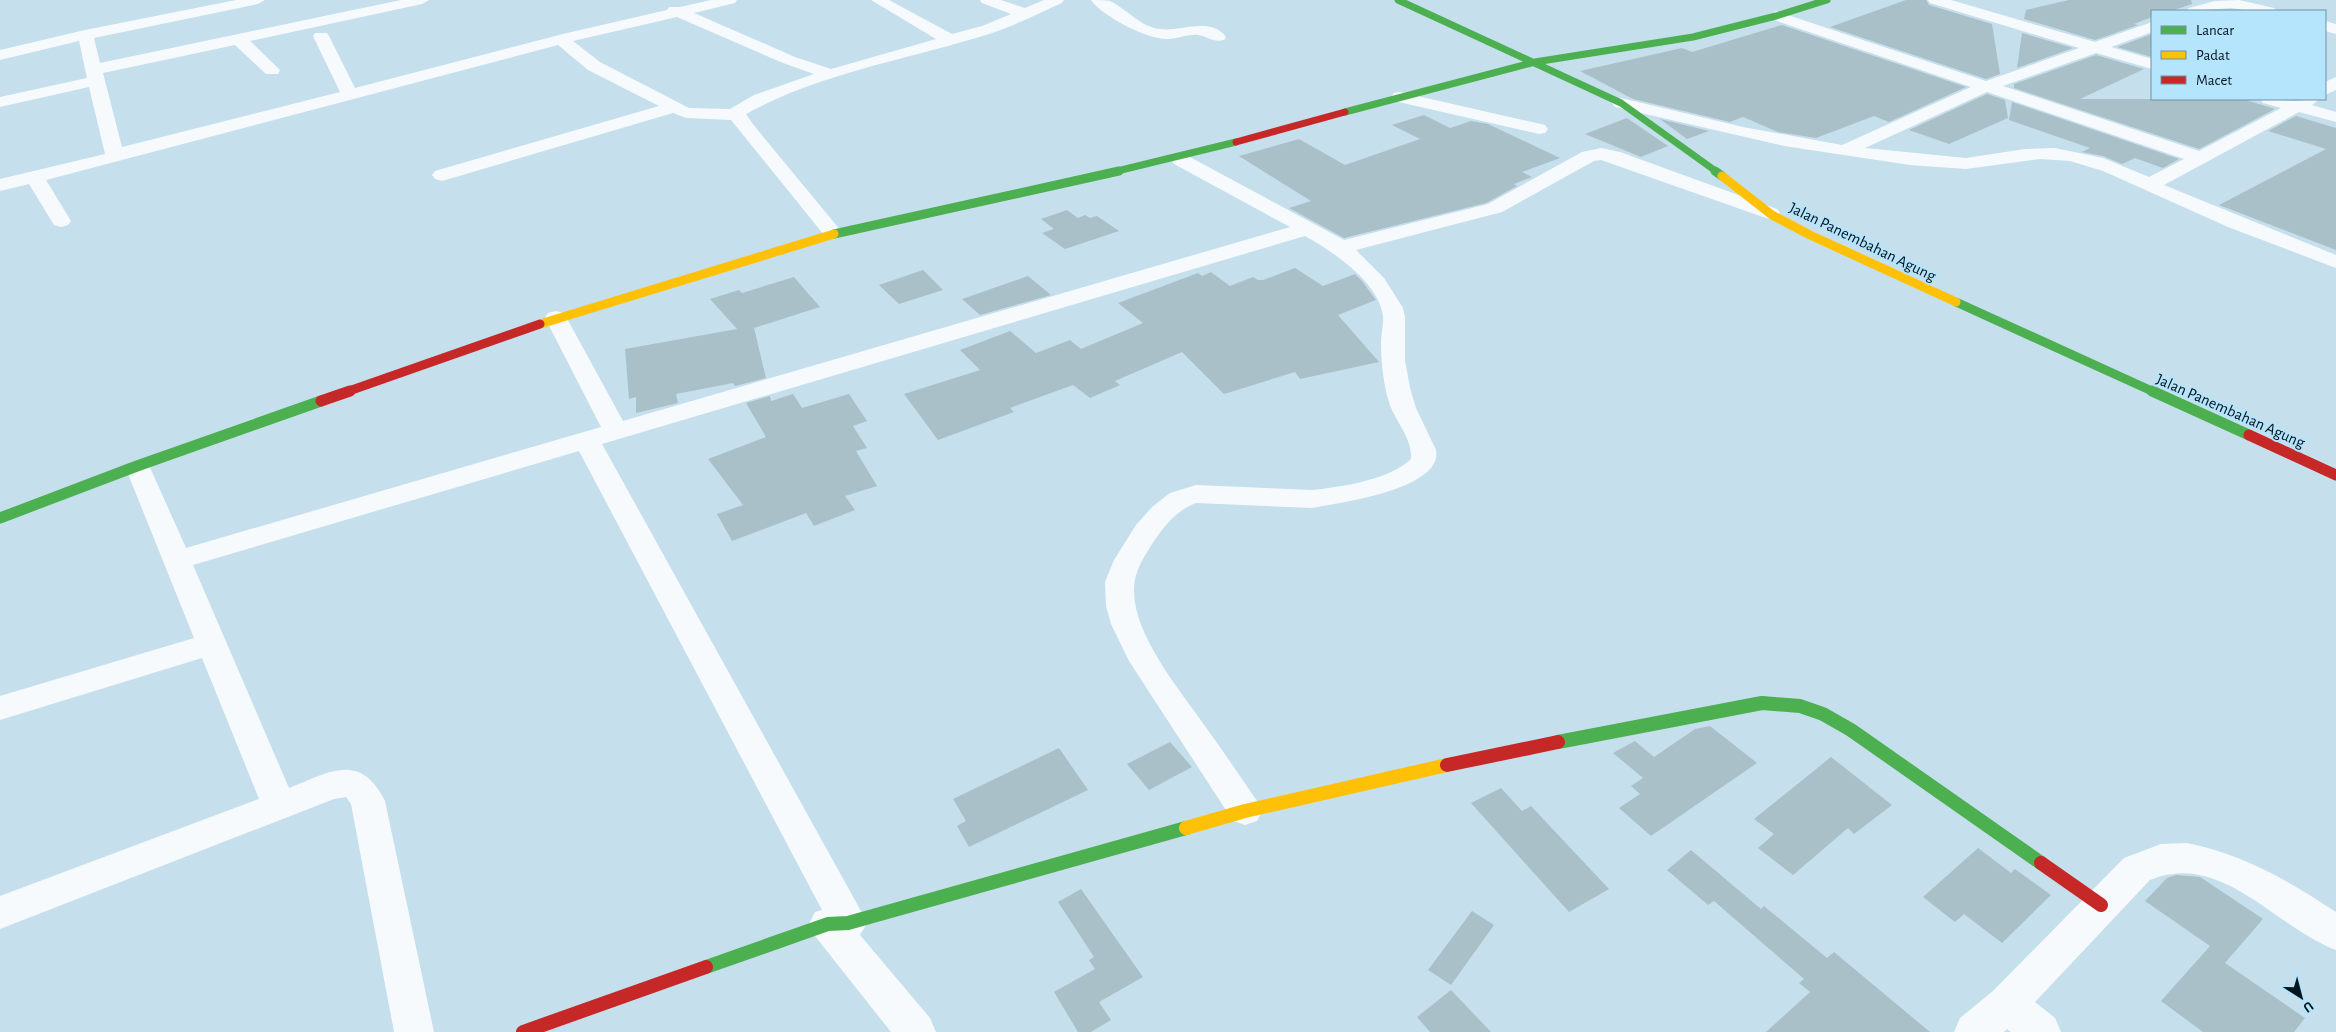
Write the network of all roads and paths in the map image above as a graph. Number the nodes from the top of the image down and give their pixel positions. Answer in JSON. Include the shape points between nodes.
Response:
{"nodes":[{"id":1,"x":258,"y":0,"type":"edge"},
{"id":2,"x":422,"y":0,"type":"edge"},
{"id":3,"x":656,"y":0,"type":"edge"},
{"id":4,"x":730,"y":0,"type":"edge"},
{"id":5,"x":878,"y":0,"type":"edge"},
{"id":6,"x":986,"y":0,"type":"edge"},
{"id":7,"x":1057,"y":0,"type":"edge"},
{"id":8,"x":1098,"y":0,"type":"edge"},
{"id":9,"x":1398,"y":0,"type":"edge"},
{"id":10,"x":1827,"y":0,"type":"edge"},
{"id":11,"x":1935,"y":0,"type":"edge"},
{"id":12,"x":2197,"y":10,"type":"edge"},
{"id":13,"x":2264,"y":10,"type":"edge"},
{"id":14,"x":680,"y":12,"type":"junction"},
{"id":15,"x":1024,"y":12,"type":"junction"},
{"id":16,"x":1776,"y":16,"type":"junction"},
{"id":17,"x":2151,"y":27,"type":"edge"},
{"id":18,"x":84,"y":34,"type":"junction"},
{"id":19,"x":321,"y":36,"type":"dead end"},
{"id":20,"x":1218,"y":37,"type":"dead end"},
{"id":21,"x":237,"y":38,"type":"junction"},
{"id":22,"x":562,"y":40,"type":"junction"},
{"id":23,"x":950,"y":40,"type":"junction"},
{"id":24,"x":2098,"y":47,"type":"junction"},
{"id":25,"x":0,"y":55,"type":"edge"},
{"id":26,"x":1539,"y":64,"type":"junction"},
{"id":27,"x":2151,"y":64,"type":"edge"},
{"id":28,"x":272,"y":70,"type":"dead end"},
{"id":29,"x":830,"y":74,"type":"junction"},
{"id":30,"x":94,"y":75,"type":"junction"},
{"id":31,"x":1987,"y":86,"type":"junction"},
{"id":32,"x":350,"y":96,"type":"junction"},
{"id":33,"x":1400,"y":97,"type":"junction"},
{"id":34,"x":2278,"y":100,"type":"edge"},
{"id":35,"x":0,"y":102,"type":"edge"},
{"id":36,"x":1621,"y":103,"type":"junction"},
{"id":37,"x":2304,"y":103,"type":"edge"},
{"id":38,"x":676,"y":107,"type":"junction"},
{"id":39,"x":737,"y":115,"type":"junction"},
{"id":40,"x":2336,"y":117,"type":"edge"},
{"id":41,"x":1539,"y":129,"type":"dead end"},
{"id":42,"x":1844,"y":150,"type":"junction"},
{"id":43,"x":115,"y":157,"type":"junction"},
{"id":44,"x":2200,"y":158,"type":"junction"},
{"id":45,"x":1180,"y":159,"type":"junction"},
{"id":46,"x":442,"y":175,"type":"dead end"},
{"id":47,"x":34,"y":176,"type":"junction"},
{"id":48,"x":0,"y":185,"type":"edge"},
{"id":49,"x":2149,"y":185,"type":"junction"},
{"id":50,"x":1770,"y":213,"type":"junction"},
{"id":51,"x":61,"y":221,"type":"dead end"},
{"id":52,"x":829,"y":229,"type":"junction"},
{"id":53,"x":1306,"y":229,"type":"junction"},
{"id":54,"x":1341,"y":247,"type":"junction"},
{"id":55,"x":2336,"y":262,"type":"edge"},
{"id":56,"x":556,"y":318,"type":"junction"},
{"id":57,"x":601,"y":437,"type":"junction"},
{"id":58,"x":139,"y":471,"type":"junction"},
{"id":59,"x":2336,"y":475,"type":"edge"},
{"id":60,"x":0,"y":518,"type":"edge"},
{"id":61,"x":177,"y":560,"type":"junction"},
{"id":62,"x":212,"y":644,"type":"junction"},
{"id":63,"x":0,"y":708,"type":"edge"},
{"id":64,"x":279,"y":806,"type":"junction"},
{"id":65,"x":1245,"y":811,"type":"junction"},
{"id":66,"x":2101,"y":905,"type":"junction"},
{"id":67,"x":0,"y":913,"type":"edge"},
{"id":68,"x":838,"y":923,"type":"junction"},
{"id":69,"x":2336,"y":933,"type":"edge"},
{"id":70,"x":2007,"y":1004,"type":"junction"},
{"id":71,"x":414,"y":1032,"type":"edge"},
{"id":72,"x":523,"y":1032,"type":"edge"},
{"id":73,"x":916,"y":1032,"type":"edge"},
{"id":74,"x":1974,"y":1032,"type":"edge"},
{"id":75,"x":2041,"y":1032,"type":"edge"}],
"edges":[{"from":1,"to":18,"type":"street"},
{"from":2,"to":21,"type":"street"},
{"from":3,"to":14,"type":"street"},
{"from":4,"to":14,"type":"street"},
{"from":5,"to":23,"type":"street"},
{"from":6,"to":15,"type":"street"},
{"from":7,"to":15,"type":"street"},
{"from":8,"to":20,"type":"street","via":[[1154,33],[1165,35],[1198,29]]},
{"from":9,"to":26,"type":"street","name":"Jalan Panembahan Agung"},
{"from":10,"to":16,"type":"street"},
{"from":11,"to":24,"type":"street"},
{"from":12,"to":13,"type":"street","via":[[2225,2]]},
{"from":14,"to":22,"type":"street"},
{"from":14,"to":29,"type":"street","via":[[789,60]]},
{"from":15,"to":23,"type":"street","via":[[1001,24]]},
{"from":16,"to":26,"type":"street","via":[[1687,38]]},
{"from":16,"to":31,"type":"street"},
{"from":17,"to":24,"type":"street"},
{"from":18,"to":25,"type":"street"},
{"from":18,"to":30,"type":"street"},
{"from":19,"to":32,"type":"street"},
{"from":21,"to":28,"type":"street"},
{"from":21,"to":30,"type":"street"},
{"from":22,"to":32,"type":"street"},
{"from":22,"to":38,"type":"street","via":[[594,66]]},
{"from":23,"to":29,"type":"street"},
{"from":24,"to":27,"type":"street"},
{"from":24,"to":31,"type":"street"},
{"from":26,"to":33,"type":"street"},
{"from":26,"to":36,"type":"street","name":"Jalan Panembahan Agung"},
{"from":29,"to":39,"type":"street","via":[[760,99],[741,108]]},
{"from":30,"to":35,"type":"street"},
{"from":30,"to":43,"type":"street"},
{"from":31,"to":42,"type":"street"},
{"from":31,"to":44,"type":"street"},
{"from":32,"to":43,"type":"street"},
{"from":33,"to":41,"type":"street"},
{"from":33,"to":45,"type":"street"},
{"from":34,"to":37,"type":"street"},
{"from":36,"to":42,"type":"street","via":[[1687,120]]},
{"from":36,"to":50,"type":"street","name":"Jalan Panembahan Agung"},
{"from":37,"to":40,"type":"street"},
{"from":37,"to":44,"type":"street"},
{"from":38,"to":39,"type":"street","via":[[690,114]]},
{"from":38,"to":46,"type":"street"},
{"from":39,"to":52,"type":"street"},
{"from":42,"to":49,"type":"street","via":[[1953,163],[2058,153],[2082,158]]},
{"from":43,"to":47,"type":"street"},
{"from":44,"to":49,"type":"street"},
{"from":45,"to":52,"type":"street"},
{"from":45,"to":53,"type":"street"},
{"from":47,"to":48,"type":"street"},
{"from":47,"to":51,"type":"street"},
{"from":49,"to":55,"type":"street","via":[[2245,228]]},
{"from":50,"to":54,"type":"street","via":[[1613,156],[1596,154],[1495,208]]},
{"from":50,"to":59,"type":"street","name":"Jalan Panembahan Agung","via":[[1844,252]]},
{"from":52,"to":56,"type":"street"},
{"from":53,"to":54,"type":"street"},
{"from":53,"to":57,"type":"street"},
{"from":54,"to":65,"type":"street","via":[[1380,288],[1392,307],[1395,315],[1392,346],[1395,381],[1404,413],[1423,449],[1425,457],[1422,462],[1377,486],[1331,497],[1203,494],[1184,497],[1160,513],[1121,575],[1122,607],[1134,638],[1155,676]]},
{"from":56,"to":57,"type":"street"},
{"from":56,"to":58,"type":"street"},
{"from":57,"to":61,"type":"street"},
{"from":57,"to":68,"type":"street"},
{"from":58,"to":60,"type":"street"},
{"from":58,"to":61,"type":"street"},
{"from":61,"to":62,"type":"street"},
{"from":62,"to":63,"type":"street"},
{"from":62,"to":64,"type":"street"},
{"from":64,"to":67,"type":"street"},
{"from":64,"to":71,"type":"street","via":[[344,783],[358,787],[368,801]]},
{"from":65,"to":66,"type":"street","via":[[1476,758],[1744,705],[1777,701],[1797,703],[1851,730]]},
{"from":65,"to":68,"type":"street"},
{"from":66,"to":69,"type":"street","via":[[2146,864],[2166,857],[2187,858],[2234,871]]},
{"from":66,"to":70,"type":"street"},
{"from":68,"to":72,"type":"street"},
{"from":68,"to":73,"type":"street"},
{"from":70,"to":74,"type":"street"},
{"from":70,"to":75,"type":"street"}]}
